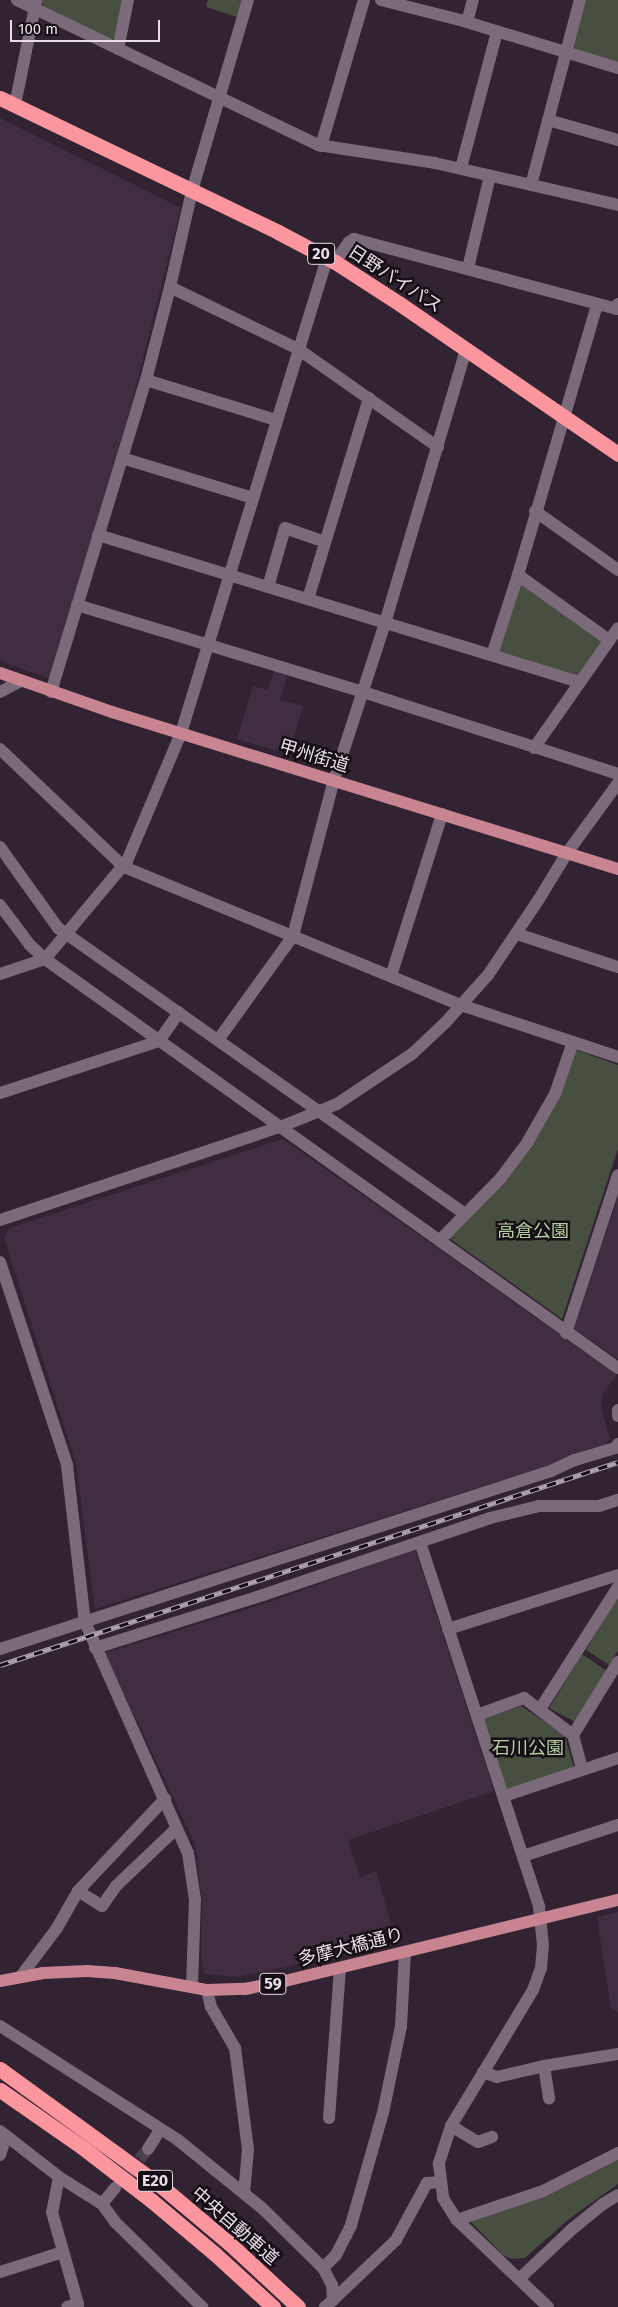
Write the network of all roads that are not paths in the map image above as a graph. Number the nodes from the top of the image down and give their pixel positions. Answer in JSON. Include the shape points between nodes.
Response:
{"nodes":[{"id":1,"x":17,"y":0,"type":"edge"},
{"id":2,"x":128,"y":0,"type":"edge"},
{"id":3,"x":248,"y":0,"type":"edge"},
{"id":4,"x":364,"y":0,"type":"edge"},
{"id":5,"x":381,"y":0,"type":"edge"},
{"id":6,"x":473,"y":0,"type":"edge"},
{"id":7,"x":580,"y":0,"type":"edge"},
{"id":8,"x":35,"y":4,"type":"edge"},
{"id":9,"x":467,"y":22,"type":"junction"},
{"id":10,"x":497,"y":32,"type":"junction"},
{"id":11,"x":118,"y":49,"type":"junction"},
{"id":12,"x":566,"y":53,"type":"junction"},
{"id":13,"x":618,"y":68,"type":"edge"},
{"id":14,"x":0,"y":98,"type":"edge"},
{"id":15,"x":220,"y":99,"type":"junction"},
{"id":16,"x":15,"y":105,"type":"junction"},
{"id":17,"x":548,"y":120,"type":"junction"},
{"id":18,"x":618,"y":140,"type":"edge"},
{"id":19,"x":321,"y":146,"type":"junction"},
{"id":20,"x":461,"y":168,"type":"junction"},
{"id":21,"x":490,"y":176,"type":"junction"},
{"id":22,"x":531,"y":185,"type":"junction"},
{"id":23,"x":192,"y":191,"type":"junction"},
{"id":24,"x":618,"y":205,"type":"edge"},
{"id":25,"x":331,"y":260,"type":"junction"},
{"id":26,"x":468,"y":268,"type":"junction"},
{"id":27,"x":170,"y":287,"type":"junction"},
{"id":28,"x":597,"y":304,"type":"junction"},
{"id":29,"x":618,"y":304,"type":"edge"},
{"id":30,"x":298,"y":349,"type":"junction"},
{"id":31,"x":466,"y":349,"type":"junction"},
{"id":32,"x":146,"y":380,"type":"junction"},
{"id":33,"x":368,"y":398,"type":"junction"},
{"id":34,"x":564,"y":416,"type":"junction"},
{"id":35,"x":276,"y":420,"type":"junction"},
{"id":36,"x":438,"y":447,"type":"junction"},
{"id":37,"x":618,"y":454,"type":"edge"},
{"id":38,"x":122,"y":458,"type":"junction"},
{"id":39,"x":253,"y":498,"type":"junction"},
{"id":40,"x":535,"y":512,"type":"junction"},
{"id":41,"x":98,"y":535,"type":"junction"},
{"id":42,"x":325,"y":542,"type":"junction"},
{"id":43,"x":618,"y":570,"type":"edge"},
{"id":44,"x":518,"y":575,"type":"junction"},
{"id":45,"x":229,"y":576,"type":"junction"},
{"id":46,"x":268,"y":587,"type":"junction"},
{"id":47,"x":308,"y":599,"type":"junction"},
{"id":48,"x":77,"y":605,"type":"junction"},
{"id":49,"x":385,"y":623,"type":"junction"},
{"id":50,"x":618,"y":628,"type":"edge"},
{"id":51,"x":609,"y":640,"type":"junction"},
{"id":52,"x":209,"y":645,"type":"junction"},
{"id":53,"x":492,"y":655,"type":"junction"},
{"id":54,"x":0,"y":673,"type":"edge"},
{"id":55,"x":21,"y":681,"type":"junction"},
{"id":56,"x":579,"y":682,"type":"junction"},
{"id":57,"x":0,"y":692,"type":"edge"},
{"id":58,"x":51,"y":692,"type":"junction"},
{"id":59,"x":363,"y":692,"type":"junction"},
{"id":60,"x":181,"y":733,"type":"junction"},
{"id":61,"x":534,"y":748,"type":"junction"},
{"id":62,"x":0,"y":749,"type":"edge"},
{"id":63,"x":618,"y":774,"type":"edge"},
{"id":64,"x":334,"y":780,"type":"junction"},
{"id":65,"x":618,"y":783,"type":"edge"},
{"id":66,"x":442,"y":814,"type":"junction"},
{"id":67,"x":0,"y":847,"type":"edge"},
{"id":68,"x":567,"y":852,"type":"junction"},
{"id":69,"x":124,"y":867,"type":"junction"},
{"id":70,"x":618,"y":869,"type":"edge"},
{"id":71,"x":0,"y":905,"type":"edge"},
{"id":72,"x":67,"y":933,"type":"junction"},
{"id":73,"x":517,"y":934,"type":"junction"},
{"id":74,"x":293,"y":936,"type":"junction"},
{"id":75,"x":45,"y":959,"type":"junction"},
{"id":76,"x":618,"y":967,"type":"edge"},
{"id":77,"x":0,"y":974,"type":"edge"},
{"id":78,"x":391,"y":976,"type":"junction"},
{"id":79,"x":461,"y":1005,"type":"junction"},
{"id":80,"x":179,"y":1012,"type":"junction"},
{"id":81,"x":218,"y":1040,"type":"junction"},
{"id":82,"x":159,"y":1041,"type":"junction"},
{"id":83,"x":573,"y":1042,"type":"junction"},
{"id":84,"x":618,"y":1057,"type":"edge"},
{"id":85,"x":0,"y":1093,"type":"edge"},
{"id":86,"x":320,"y":1110,"type":"junction"},
{"id":87,"x":280,"y":1127,"type":"junction"},
{"id":88,"x":618,"y":1175,"type":"edge"},
{"id":89,"x":465,"y":1214,"type":"junction"},
{"id":90,"x":0,"y":1220,"type":"edge"},
{"id":91,"x":440,"y":1240,"type":"junction"},
{"id":92,"x":0,"y":1262,"type":"edge"},
{"id":93,"x":566,"y":1333,"type":"junction"},
{"id":94,"x":618,"y":1368,"type":"edge"},
{"id":95,"x":618,"y":1410,"type":"edge"},
{"id":96,"x":618,"y":1416,"type":"edge"},
{"id":97,"x":618,"y":1444,"type":"edge"},
{"id":98,"x":618,"y":1500,"type":"edge"},
{"id":99,"x":420,"y":1542,"type":"junction"},
{"id":100,"x":618,"y":1575,"type":"edge"},
{"id":101,"x":618,"y":1588,"type":"edge"},
{"id":102,"x":86,"y":1622,"type":"junction"},
{"id":103,"x":448,"y":1629,"type":"junction"},
{"id":104,"x":95,"y":1648,"type":"junction"},
{"id":105,"x":0,"y":1649,"type":"edge"},
{"id":106,"x":618,"y":1662,"type":"edge"},
{"id":107,"x":540,"y":1709,"type":"junction"},
{"id":108,"x":477,"y":1715,"type":"junction"},
{"id":109,"x":573,"y":1735,"type":"junction"},
{"id":110,"x":618,"y":1758,"type":"edge"},
{"id":111,"x":582,"y":1769,"type":"junction"},
{"id":112,"x":504,"y":1796,"type":"junction"},
{"id":113,"x":165,"y":1800,"type":"junction"},
{"id":114,"x":618,"y":1825,"type":"edge"},
{"id":115,"x":177,"y":1828,"type":"junction"},
{"id":116,"x":523,"y":1856,"type":"junction"},
{"id":117,"x":78,"y":1890,"type":"junction"},
{"id":118,"x":618,"y":1900,"type":"edge"},
{"id":119,"x":542,"y":1919,"type":"junction"},
{"id":120,"x":405,"y":1952,"type":"junction"},
{"id":121,"x":340,"y":1968,"type":"junction"},
{"id":122,"x":20,"y":1976,"type":"junction"},
{"id":123,"x":0,"y":1981,"type":"edge"},
{"id":124,"x":192,"y":1987,"type":"junction"},
{"id":125,"x":207,"y":1990,"type":"junction"},
{"id":126,"x":0,"y":2026,"type":"edge"},
{"id":127,"x":618,"y":2054,"type":"edge"},
{"id":128,"x":544,"y":2066,"type":"junction"},
{"id":129,"x":0,"y":2069,"type":"edge"},
{"id":130,"x":483,"y":2072,"type":"junction"},
{"id":131,"x":0,"y":2090,"type":"edge"},
{"id":132,"x":549,"y":2099,"type":"dead end"},
{"id":133,"x":329,"y":2118,"type":"dead end"},
{"id":134,"x":450,"y":2126,"type":"junction"},
{"id":135,"x":160,"y":2130,"type":"junction"},
{"id":136,"x":3,"y":2133,"type":"edge"},
{"id":137,"x":492,"y":2137,"type":"dead end"},
{"id":138,"x":148,"y":2149,"type":"tunnel mouth"},
{"id":139,"x":618,"y":2153,"type":"edge"},
{"id":140,"x":0,"y":2155,"type":"edge"},
{"id":141,"x":59,"y":2177,"type":"junction"},
{"id":142,"x":441,"y":2182,"type":"junction"},
{"id":143,"x":115,"y":2188,"type":"dead end"},
{"id":144,"x":244,"y":2193,"type":"junction"},
{"id":145,"x":618,"y":2195,"type":"edge"},
{"id":146,"x":102,"y":2204,"type":"junction"},
{"id":147,"x":457,"y":2220,"type":"junction"},
{"id":148,"x":63,"y":2252,"type":"junction"},
{"id":149,"x":323,"y":2268,"type":"junction"},
{"id":150,"x":0,"y":2272,"type":"edge"},
{"id":151,"x":519,"y":2279,"type":"junction"},
{"id":152,"x":329,"y":2304,"type":"edge"},
{"id":153,"x":67,"y":2307,"type":"edge"},
{"id":154,"x":202,"y":2307,"type":"edge"},
{"id":155,"x":273,"y":2307,"type":"edge"},
{"id":156,"x":298,"y":2307,"type":"edge"},
{"id":157,"x":548,"y":2307,"type":"edge"}],
"edges":[{"from":1,"to":8,"type":"street"},
{"from":2,"to":11,"type":"street"},
{"from":3,"to":15,"type":"street"},
{"from":4,"to":19,"type":"street"},
{"from":5,"to":9,"type":"street"},
{"from":6,"to":9,"type":"street"},
{"from":7,"to":12,"type":"street"},
{"from":8,"to":11,"type":"street"},
{"from":8,"to":16,"type":"street"},
{"from":9,"to":10,"type":"street"},
{"from":10,"to":12,"type":"street"},
{"from":10,"to":20,"type":"street"},
{"from":11,"to":15,"type":"street"},
{"from":12,"to":13,"type":"street"},
{"from":12,"to":17,"type":"street"},
{"from":14,"to":16,"type":"highway","name":"日野バイパス","number":"20"},
{"from":15,"to":19,"type":"street"},
{"from":15,"to":23,"type":"street"},
{"from":16,"to":23,"type":"highway","name":"日野バイパス","number":"20"},
{"from":17,"to":18,"type":"street"},
{"from":17,"to":22,"type":"street"},
{"from":19,"to":20,"type":"street"},
{"from":20,"to":21,"type":"street"},
{"from":21,"to":22,"type":"street"},
{"from":21,"to":26,"type":"street"},
{"from":22,"to":24,"type":"street"},
{"from":23,"to":25,"type":"highway","name":"日野バイパス","number":"20"},
{"from":23,"to":27,"type":"street"},
{"from":25,"to":26,"type":"street","via":[[354,239]]},
{"from":25,"to":30,"type":"street"},
{"from":25,"to":31,"type":"highway","name":"日野バイパス","number":"20"},
{"from":26,"to":28,"type":"street"},
{"from":27,"to":30,"type":"street"},
{"from":27,"to":32,"type":"street"},
{"from":28,"to":29,"type":"street","via":[[617,309]]},
{"from":28,"to":34,"type":"street"},
{"from":30,"to":33,"type":"street"},
{"from":30,"to":35,"type":"street"},
{"from":31,"to":34,"type":"highway","name":"日野バイパス","number":"20"},
{"from":31,"to":36,"type":"street"},
{"from":32,"to":35,"type":"street"},
{"from":32,"to":38,"type":"street"},
{"from":33,"to":36,"type":"street"},
{"from":33,"to":42,"type":"street"},
{"from":34,"to":37,"type":"highway","name":"日野バイパス","number":"20"},
{"from":34,"to":40,"type":"street"},
{"from":35,"to":39,"type":"street"},
{"from":36,"to":49,"type":"street"},
{"from":38,"to":39,"type":"street"},
{"from":38,"to":41,"type":"street"},
{"from":39,"to":45,"type":"street"},
{"from":40,"to":43,"type":"street"},
{"from":40,"to":44,"type":"street"},
{"from":41,"to":45,"type":"street"},
{"from":41,"to":48,"type":"street"},
{"from":42,"to":46,"type":"street","via":[[286,528]]},
{"from":42,"to":47,"type":"street"},
{"from":44,"to":51,"type":"street"},
{"from":44,"to":53,"type":"street"},
{"from":45,"to":46,"type":"street"},
{"from":45,"to":52,"type":"street"},
{"from":46,"to":47,"type":"street"},
{"from":47,"to":49,"type":"street"},
{"from":48,"to":52,"type":"street"},
{"from":48,"to":58,"type":"street"},
{"from":49,"to":53,"type":"street"},
{"from":49,"to":59,"type":"street"},
{"from":50,"to":51,"type":"street"},
{"from":51,"to":56,"type":"street"},
{"from":52,"to":59,"type":"street"},
{"from":52,"to":60,"type":"street"},
{"from":53,"to":56,"type":"street"},
{"from":54,"to":55,"type":"main road","name":"甲州街道"},
{"from":55,"to":57,"type":"street"},
{"from":55,"to":58,"type":"main road","name":"甲州街道"},
{"from":56,"to":61,"type":"street"},
{"from":58,"to":60,"type":"main road","name":"甲州街道"},
{"from":59,"to":61,"type":"street"},
{"from":59,"to":64,"type":"street"},
{"from":60,"to":64,"type":"main road","name":"甲州街道"},
{"from":60,"to":69,"type":"street"},
{"from":61,"to":63,"type":"street"},
{"from":62,"to":69,"type":"street"},
{"from":64,"to":66,"type":"main road","name":"甲州街道"},
{"from":64,"to":74,"type":"street"},
{"from":65,"to":68,"type":"street"},
{"from":66,"to":68,"type":"main road","name":"甲州街道"},
{"from":66,"to":78,"type":"street"},
{"from":67,"to":72,"type":"street","via":[[58,928]]},
{"from":68,"to":70,"type":"main road","name":"甲州街道"},
{"from":68,"to":73,"type":"street"},
{"from":69,"to":72,"type":"street"},
{"from":69,"to":74,"type":"street"},
{"from":71,"to":75,"type":"street","via":[[30,945]]},
{"from":72,"to":75,"type":"street"},
{"from":72,"to":80,"type":"street"},
{"from":73,"to":76,"type":"street"},
{"from":73,"to":79,"type":"street","via":[[488,975]]},
{"from":74,"to":78,"type":"street"},
{"from":74,"to":81,"type":"street"},
{"from":75,"to":77,"type":"street"},
{"from":75,"to":82,"type":"street"},
{"from":78,"to":79,"type":"street"},
{"from":79,"to":83,"type":"street"},
{"from":79,"to":86,"type":"street","via":[[412,1054],[337,1104]]},
{"from":80,"to":81,"type":"street"},
{"from":80,"to":82,"type":"street"},
{"from":81,"to":86,"type":"street"},
{"from":82,"to":85,"type":"street"},
{"from":82,"to":87,"type":"street"},
{"from":83,"to":84,"type":"street"},
{"from":83,"to":89,"type":"street","via":[[555,1094],[528,1143],[500,1179]]},
{"from":86,"to":87,"type":"street"},
{"from":86,"to":89,"type":"street"},
{"from":87,"to":90,"type":"street"},
{"from":87,"to":91,"type":"street"},
{"from":88,"to":93,"type":"street"},
{"from":89,"to":91,"type":"street"},
{"from":91,"to":93,"type":"street"},
{"from":92,"to":102,"type":"street","via":[[67,1465]]},
{"from":93,"to":94,"type":"street"},
{"from":95,"to":96,"type":"street"},
{"from":97,"to":102,"type":"street","via":[[615,1448],[551,1471]]},
{"from":98,"to":99,"type":"street","via":[[599,1506],[539,1506],[490,1518]]},
{"from":99,"to":103,"type":"street"},
{"from":99,"to":104,"type":"street"},
{"from":100,"to":103,"type":"street"},
{"from":101,"to":107,"type":"street"},
{"from":102,"to":104,"type":"street"},
{"from":102,"to":105,"type":"street"},
{"from":103,"to":108,"type":"street"},
{"from":104,"to":113,"type":"street"},
{"from":106,"to":109,"type":"street"},
{"from":107,"to":108,"type":"street","via":[[524,1698]]},
{"from":107,"to":109,"type":"street"},
{"from":108,"to":112,"type":"street"},
{"from":109,"to":111,"type":"street"},
{"from":110,"to":111,"type":"street"},
{"from":111,"to":112,"type":"street"},
{"from":112,"to":116,"type":"street"},
{"from":113,"to":115,"type":"street"},
{"from":113,"to":117,"type":"street"},
{"from":114,"to":116,"type":"street"},
{"from":115,"to":117,"type":"street","via":[[116,1886],[102,1906]]},
{"from":115,"to":124,"type":"street","via":[[188,1854],[195,1900]]},
{"from":116,"to":119,"type":"street"},
{"from":117,"to":122,"type":"street","via":[[57,1928]]},
{"from":118,"to":119,"type":"main road","name":"多摩大橋通り","number":"59"},
{"from":119,"to":120,"type":"main road","name":"多摩大橋通り","number":"59"},
{"from":119,"to":130,"type":"street","via":[[544,1945],[541,1968],[533,1990]]},
{"from":120,"to":121,"type":"main road","name":"多摩大橋通り","number":"59"},
{"from":120,"to":149,"type":"street","via":[[402,2026],[383,2113],[351,2225],[336,2255]]},
{"from":121,"to":125,"type":"main road","name":"多摩大橋通り","number":"59","via":[[266,1986]]},
{"from":121,"to":133,"type":"street"},
{"from":122,"to":123,"type":"main road","name":"多摩大橋通り","number":"59"},
{"from":122,"to":124,"type":"main road","name":"多摩大橋通り","number":"59","via":[[66,1972],[115,1973]]},
{"from":124,"to":125,"type":"main road","name":"多摩大橋通り","number":"59"},
{"from":125,"to":144,"type":"street","via":[[211,2007],[235,2048],[248,2150]]},
{"from":126,"to":135,"type":"street"},
{"from":127,"to":128,"type":"street"},
{"from":128,"to":130,"type":"street","via":[[498,2077]]},
{"from":128,"to":132,"type":"street"},
{"from":129,"to":156,"type":"highway","name":"中央自動車道","number":"E20","via":[[162,2186]]},
{"from":130,"to":134,"type":"street"},
{"from":131,"to":155,"type":"highway","name":"中央自動車道","number":"E20","via":[[152,2201]]},
{"from":134,"to":137,"type":"street","via":[[478,2142]]},
{"from":134,"to":142,"type":"street","via":[[439,2164]]},
{"from":135,"to":138,"type":"street"},
{"from":135,"to":144,"type":"street","via":[[178,2140]]},
{"from":136,"to":140,"type":"street"},
{"from":136,"to":141,"type":"street"},
{"from":139,"to":147,"type":"street","via":[[543,2191]]},
{"from":141,"to":146,"type":"street"},
{"from":141,"to":148,"type":"street","via":[[52,2212]]},
{"from":142,"to":147,"type":"street","via":[[443,2198]]},
{"from":142,"to":152,"type":"street","via":[[427,2183],[396,2240]]},
{"from":143,"to":146,"type":"street"},
{"from":144,"to":149,"type":"street"},
{"from":145,"to":151,"type":"street","via":[[571,2230]]},
{"from":146,"to":154,"type":"street","via":[[115,2222]]},
{"from":147,"to":151,"type":"street"},
{"from":148,"to":150,"type":"street"},
{"from":148,"to":153,"type":"street","via":[[78,2304]]},
{"from":149,"to":152,"type":"street","via":[[332,2285]]},
{"from":151,"to":157,"type":"street"}]}
